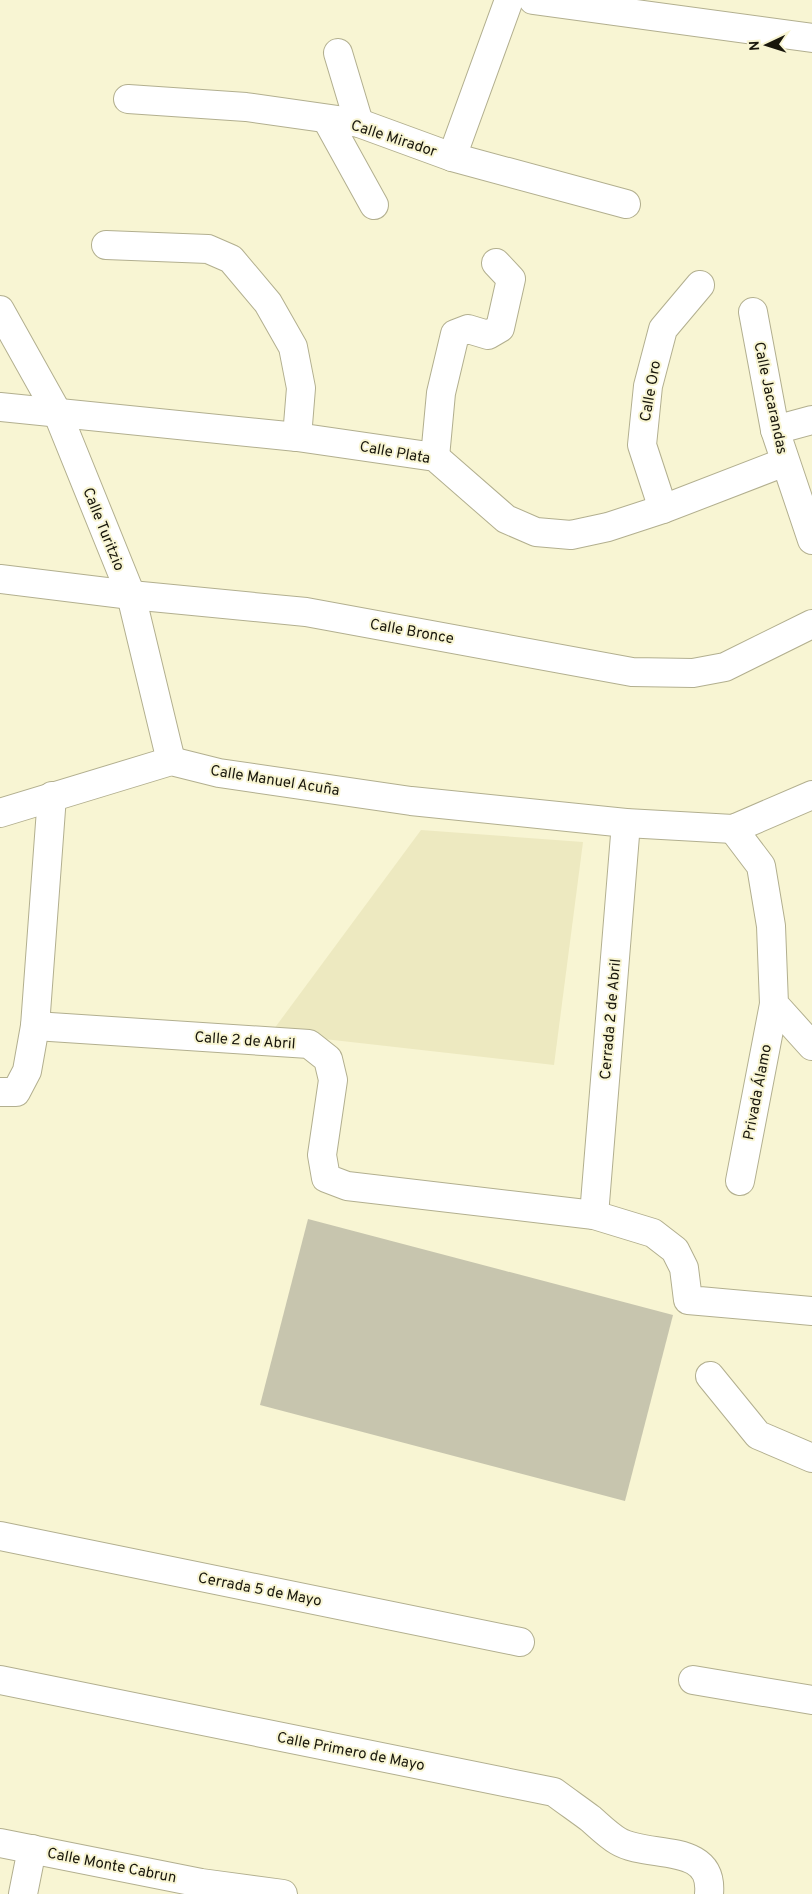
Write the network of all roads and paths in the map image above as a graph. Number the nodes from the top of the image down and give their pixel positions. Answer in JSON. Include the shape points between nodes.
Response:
{"nodes":[{"id":1,"x":509,"y":0,"type":"edge"},
{"id":2,"x":533,"y":0,"type":"edge"},
{"id":3,"x":812,"y":38,"type":"edge"},
{"id":4,"x":338,"y":53,"type":"dead end"},
{"id":5,"x":128,"y":99,"type":"dead end"},
{"id":6,"x":327,"y":120,"type":"junction"},
{"id":7,"x":359,"y":123,"type":"junction"},
{"id":8,"x":452,"y":158,"type":"junction"},
{"id":9,"x":626,"y":204,"type":"dead end"},
{"id":10,"x":374,"y":205,"type":"dead end"},
{"id":11,"x":106,"y":245,"type":"dead end"},
{"id":12,"x":496,"y":263,"type":"dead end"},
{"id":13,"x":700,"y":285,"type":"dead end"},
{"id":14,"x":0,"y":310,"type":"edge"},
{"id":15,"x":753,"y":312,"type":"dead end"},
{"id":16,"x":0,"y":407,"type":"edge"},
{"id":17,"x":57,"y":412,"type":"junction"},
{"id":18,"x":812,"y":420,"type":"edge"},
{"id":19,"x":775,"y":430,"type":"junction"},
{"id":20,"x":297,"y":437,"type":"junction"},
{"id":21,"x":435,"y":457,"type":"junction"},
{"id":22,"x":785,"y":462,"type":"junction"},
{"id":23,"x":663,"y":509,"type":"junction"},
{"id":24,"x":812,"y":540,"type":"edge"},
{"id":25,"x":0,"y":579,"type":"edge"},
{"id":26,"x":131,"y":595,"type":"junction"},
{"id":27,"x":812,"y":624,"type":"edge"},
{"id":28,"x":171,"y":761,"type":"junction"},
{"id":29,"x":812,"y":795,"type":"edge"},
{"id":30,"x":52,"y":796,"type":"junction"},
{"id":31,"x":0,"y":813,"type":"edge"},
{"id":32,"x":626,"y":822,"type":"junction"},
{"id":33,"x":732,"y":828,"type":"junction"},
{"id":34,"x":774,"y":1004,"type":"junction"},
{"id":35,"x":35,"y":1026,"type":"junction"},
{"id":36,"x":812,"y":1046,"type":"edge"},
{"id":37,"x":0,"y":1092,"type":"edge"},
{"id":38,"x":740,"y":1181,"type":"dead end"},
{"id":39,"x":594,"y":1215,"type":"junction"},
{"id":40,"x":812,"y":1311,"type":"edge"},
{"id":41,"x":710,"y":1376,"type":"dead end"},
{"id":42,"x":812,"y":1458,"type":"edge"},
{"id":43,"x":0,"y":1536,"type":"edge"},
{"id":44,"x":520,"y":1642,"type":"dead end"},
{"id":45,"x":0,"y":1680,"type":"edge"},
{"id":46,"x":693,"y":1680,"type":"dead end"},
{"id":47,"x":812,"y":1700,"type":"edge"},
{"id":48,"x":0,"y":1843,"type":"edge"},
{"id":49,"x":32,"y":1849,"type":"junction"},
{"id":50,"x":200,"y":1888,"type":"edge"},
{"id":51,"x":23,"y":1894,"type":"edge"},
{"id":52,"x":283,"y":1894,"type":"edge"},
{"id":53,"x":709,"y":1894,"type":"edge"}],
"edges":[{"from":1,"to":8,"type":"street"},
{"from":2,"to":3,"type":"street"},
{"from":4,"to":7,"type":"street"},
{"from":5,"to":6,"type":"street","name":"Calle Mirador","via":[[246,107]]},
{"from":6,"to":7,"type":"street","name":"Calle Mirador"},
{"from":6,"to":10,"type":"street"},
{"from":7,"to":8,"type":"street","name":"Calle Mirador"},
{"from":8,"to":9,"type":"street","name":"Calle Mirador"},
{"from":11,"to":20,"type":"street","via":[[208,249],[230,259],[268,303],[293,347],[301,388]]},
{"from":12,"to":21,"type":"street","via":[[511,279],[500,328],[488,335],[468,329],[455,334],[441,394]]},
{"from":13,"to":23,"type":"street","name":"Calle Oro","via":[[663,329],[648,386],[642,445]]},
{"from":14,"to":17,"type":"street","name":"Calle Turitzio"},
{"from":15,"to":19,"type":"street","name":"Calle Jacarandas"},
{"from":16,"to":17,"type":"street","name":"Calle Plata"},
{"from":17,"to":20,"type":"street","name":"Calle Plata"},
{"from":17,"to":26,"type":"street","name":"Calle Turitzio"},
{"from":18,"to":19,"type":"street"},
{"from":19,"to":22,"type":"street","name":"Calle Jacarandas"},
{"from":20,"to":21,"type":"street","name":"Calle Plata"},
{"from":21,"to":23,"type":"street","name":"Calle Plata","via":[[506,519],[536,532],[571,535]]},
{"from":22,"to":23,"type":"street","name":"Calle Plata"},
{"from":22,"to":24,"type":"street","name":"Calle Jacarandas"},
{"from":25,"to":26,"type":"street","name":"Calle Bronce"},
{"from":26,"to":27,"type":"street","name":"Calle Bronce","via":[[306,612],[632,672],[693,673],[725,667]]},
{"from":26,"to":28,"type":"street","name":"Calle Turitzio"},
{"from":28,"to":30,"type":"street"},
{"from":28,"to":32,"type":"street","name":"Calle Manuel Acuña","via":[[219,773],[411,801]]},
{"from":29,"to":33,"type":"street","name":"Calle Manuel Acuña"},
{"from":30,"to":31,"type":"street"},
{"from":30,"to":35,"type":"street"},
{"from":32,"to":33,"type":"street","name":"Calle Manuel Acuña"},
{"from":32,"to":39,"type":"street","name":"Cerrada 2 de Abril"},
{"from":33,"to":34,"type":"street","name":"Privada Álamo","via":[[761,866],[771,926]]},
{"from":34,"to":36,"type":"street"},
{"from":34,"to":38,"type":"street","name":"Privada Álamo"},
{"from":35,"to":37,"type":"street","via":[[27,1071],[16,1092]]},
{"from":35,"to":39,"type":"street","name":"Calle 2 de Abril","via":[[309,1044],[328,1059],[333,1080],[322,1155],[326,1178],[347,1186]]},
{"from":39,"to":40,"type":"street","via":[[653,1233],[675,1250],[684,1268],[688,1300]]},
{"from":41,"to":42,"type":"street","via":[[758,1436]]},
{"from":43,"to":44,"type":"street","name":"Cerrada 5 de Mayo"},
{"from":45,"to":53,"type":"street","name":"Calle Primero de Mayo","via":[[554,1792],[619,1842],[687,1856],[706,1870]]},
{"from":46,"to":47,"type":"street"},
{"from":48,"to":49,"type":"street","name":"Calle Monte Cabrun"},
{"from":49,"to":50,"type":"street","name":"Calle Monte Cabrun"},
{"from":49,"to":51,"type":"street"},
{"from":50,"to":52,"type":"street","name":"Calle Monte Cabrun"}]}
